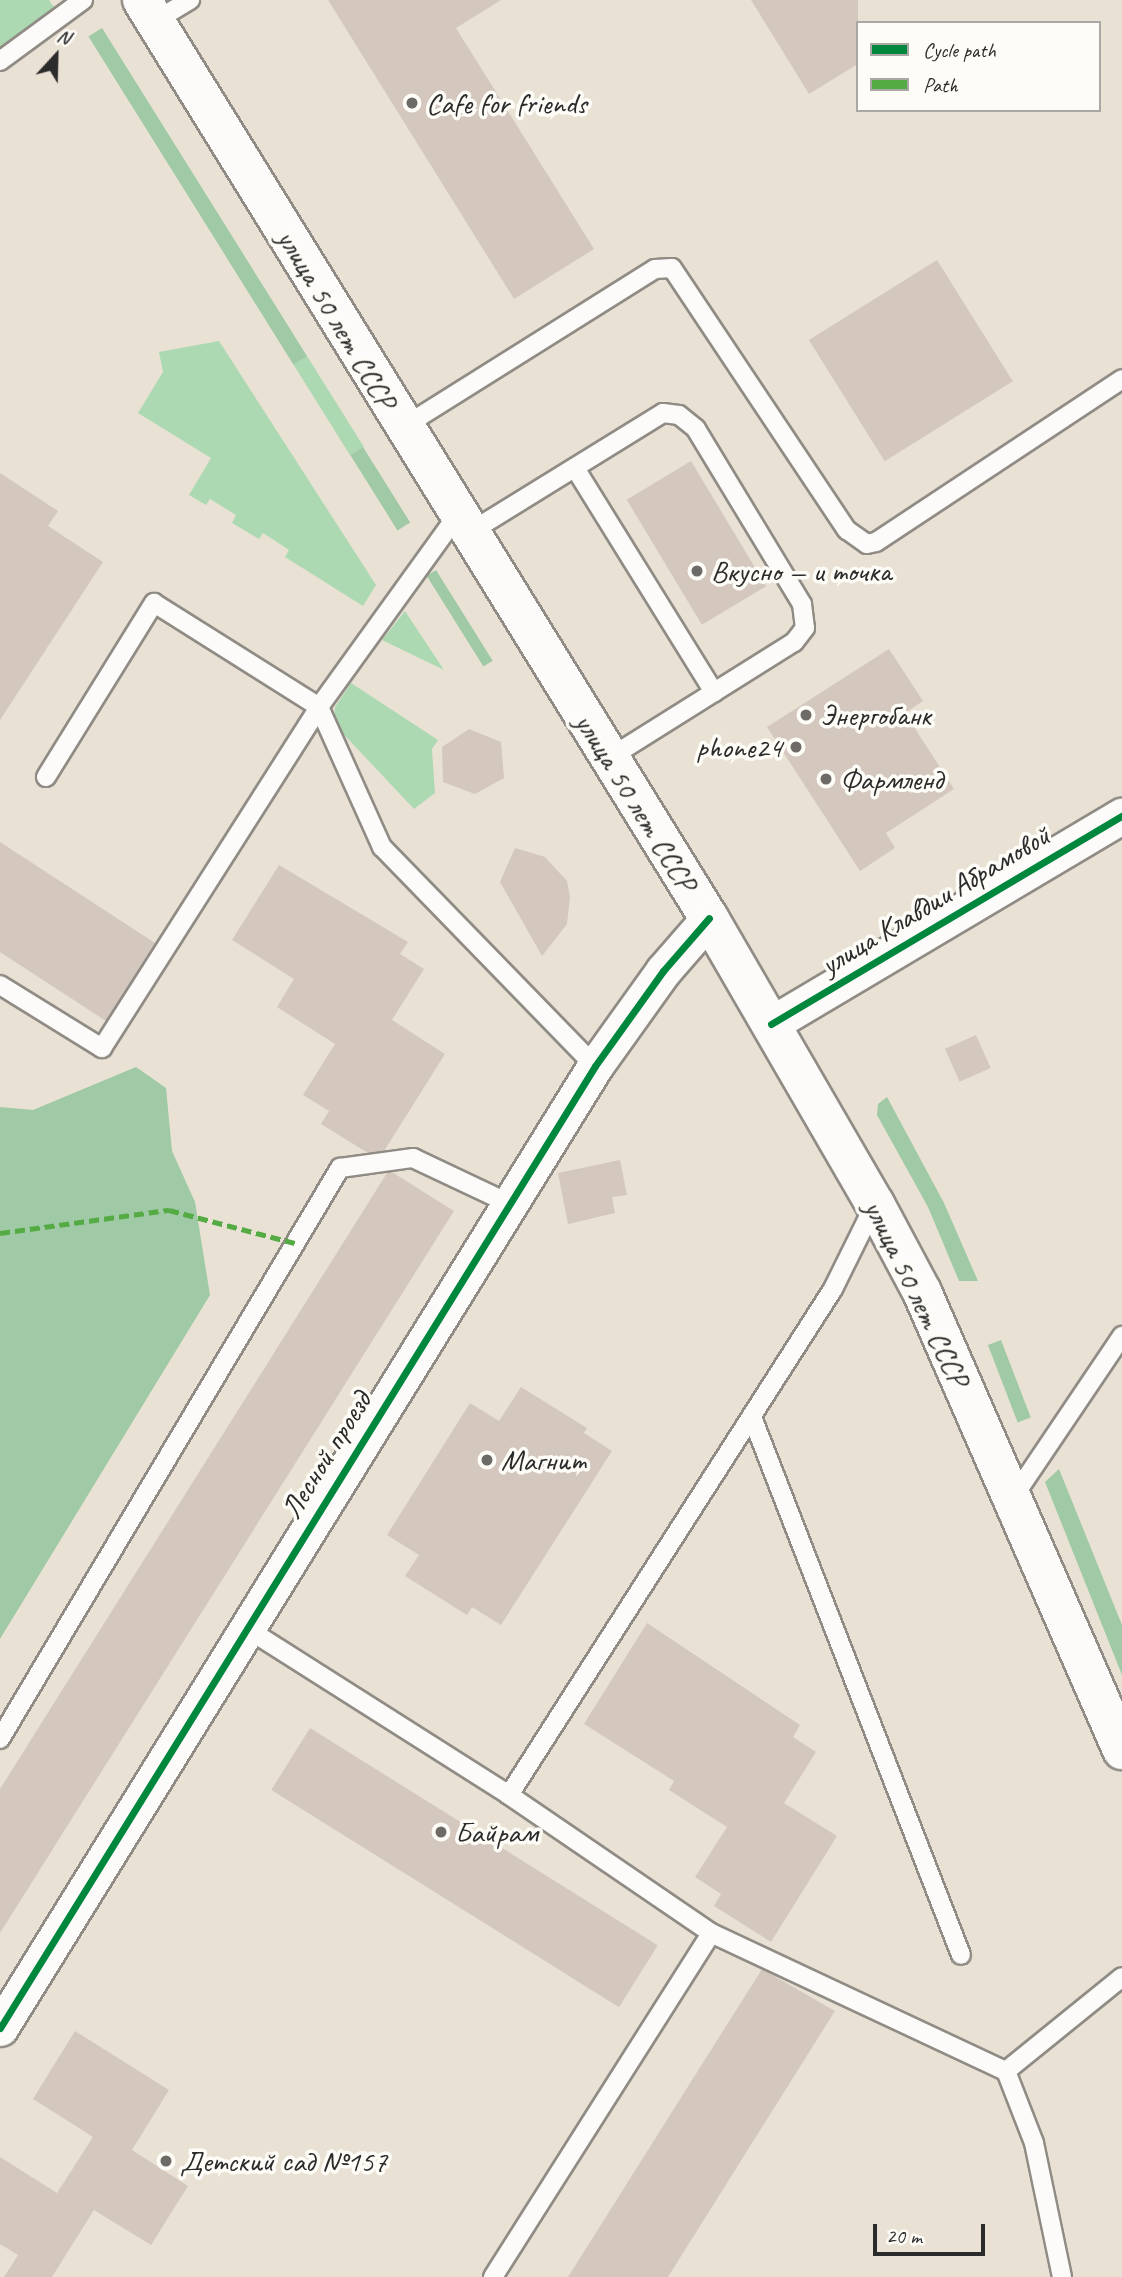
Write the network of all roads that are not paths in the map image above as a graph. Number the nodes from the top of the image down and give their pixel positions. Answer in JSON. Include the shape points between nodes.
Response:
{"nodes":[{"id":1,"x":83,"y":0,"type":"edge"},
{"id":2,"x":190,"y":0,"type":"edge"},
{"id":3,"x":148,"y":11,"type":"edge"},
{"id":4,"x":0,"y":61,"type":"edge"},
{"id":5,"x":1122,"y":379,"type":"edge"},
{"id":6,"x":403,"y":427,"type":"junction"},
{"id":7,"x":575,"y":468,"type":"junction"},
{"id":8,"x":462,"y":525,"type":"junction"},
{"id":9,"x":714,"y":692,"type":"junction"},
{"id":10,"x":319,"y":707,"type":"junction"},
{"id":11,"x":609,"y":758,"type":"junction"},
{"id":12,"x":47,"y":777,"type":"dead end"},
{"id":13,"x":1122,"y":816,"type":"edge"},
{"id":14,"x":709,"y":918,"type":"junction"},
{"id":15,"x":0,"y":985,"type":"edge"},
{"id":16,"x":771,"y":1024,"type":"junction"},
{"id":17,"x":595,"y":1066,"type":"junction"},
{"id":18,"x":508,"y":1203,"type":"junction"},
{"id":19,"x":875,"y":1203,"type":"junction"},
{"id":20,"x":1122,"y":1336,"type":"edge"},
{"id":21,"x":752,"y":1417,"type":"junction"},
{"id":22,"x":1012,"y":1499,"type":"junction"},
{"id":23,"x":246,"y":1629,"type":"junction"},
{"id":24,"x":0,"y":1740,"type":"edge"},
{"id":25,"x":1122,"y":1750,"type":"edge"},
{"id":26,"x":509,"y":1795,"type":"junction"},
{"id":27,"x":711,"y":1933,"type":"junction"},
{"id":28,"x":961,"y":1955,"type":"dead end"},
{"id":29,"x":1122,"y":1977,"type":"edge"},
{"id":30,"x":0,"y":2028,"type":"edge"},
{"id":31,"x":1006,"y":2071,"type":"junction"},
{"id":32,"x":493,"y":2277,"type":"edge"},
{"id":33,"x":1062,"y":2277,"type":"edge"}],
"edges":[{"from":1,"to":4,"type":"lane"},
{"from":2,"to":3,"type":"lane"},
{"from":3,"to":6,"type":"main road","name":"улица 50 лет СССР"},
{"from":5,"to":6,"type":"lane","via":[[867,544],[847,530],[672,268],[655,269]]},
{"from":6,"to":8,"type":"main road","name":"улица 50 лет СССР"},
{"from":7,"to":8,"type":"lane"},
{"from":7,"to":9,"type":"lane"},
{"from":7,"to":9,"type":"lane","via":[[663,413],[679,415],[696,429],[802,604],[805,628],[794,642]]},
{"from":8,"to":10,"type":"lane"},
{"from":8,"to":11,"type":"main road","name":"улица 50 лет СССР"},
{"from":9,"to":11,"type":"lane"},
{"from":10,"to":12,"type":"lane","via":[[154,603]]},
{"from":10,"to":15,"type":"lane","via":[[102,1048]]},
{"from":10,"to":17,"type":"lane","via":[[382,847]]},
{"from":11,"to":14,"type":"main road","name":"улица 50 лет СССР"},
{"from":13,"to":16,"type":"street","name":"улица Клавдии Абрамовой"},
{"from":14,"to":16,"type":"main road","name":"улица 50 лет СССР"},
{"from":14,"to":17,"type":"street","name":"Лесной проезд","via":[[663,971]]},
{"from":16,"to":19,"type":"main road","name":"улица 50 лет СССР"},
{"from":17,"to":18,"type":"street","name":"Лесной проезд"},
{"from":18,"to":23,"type":"street","name":"Лесной проезд"},
{"from":18,"to":24,"type":"lane","via":[[413,1158],[340,1168]]},
{"from":19,"to":21,"type":"lane","via":[[833,1289]]},
{"from":19,"to":22,"type":"main road","name":"улица 50 лет СССР","via":[[922,1292]]},
{"from":20,"to":22,"type":"lane"},
{"from":21,"to":26,"type":"lane"},
{"from":21,"to":28,"type":"lane"},
{"from":22,"to":25,"type":"main road","name":"улица 50 лет СССР"},
{"from":23,"to":26,"type":"lane"},
{"from":23,"to":30,"type":"street","name":"Лесной проезд"},
{"from":26,"to":27,"type":"lane"},
{"from":27,"to":31,"type":"lane"},
{"from":27,"to":32,"type":"lane"},
{"from":29,"to":31,"type":"lane"},
{"from":31,"to":33,"type":"lane","via":[[1034,2143]]}]}
